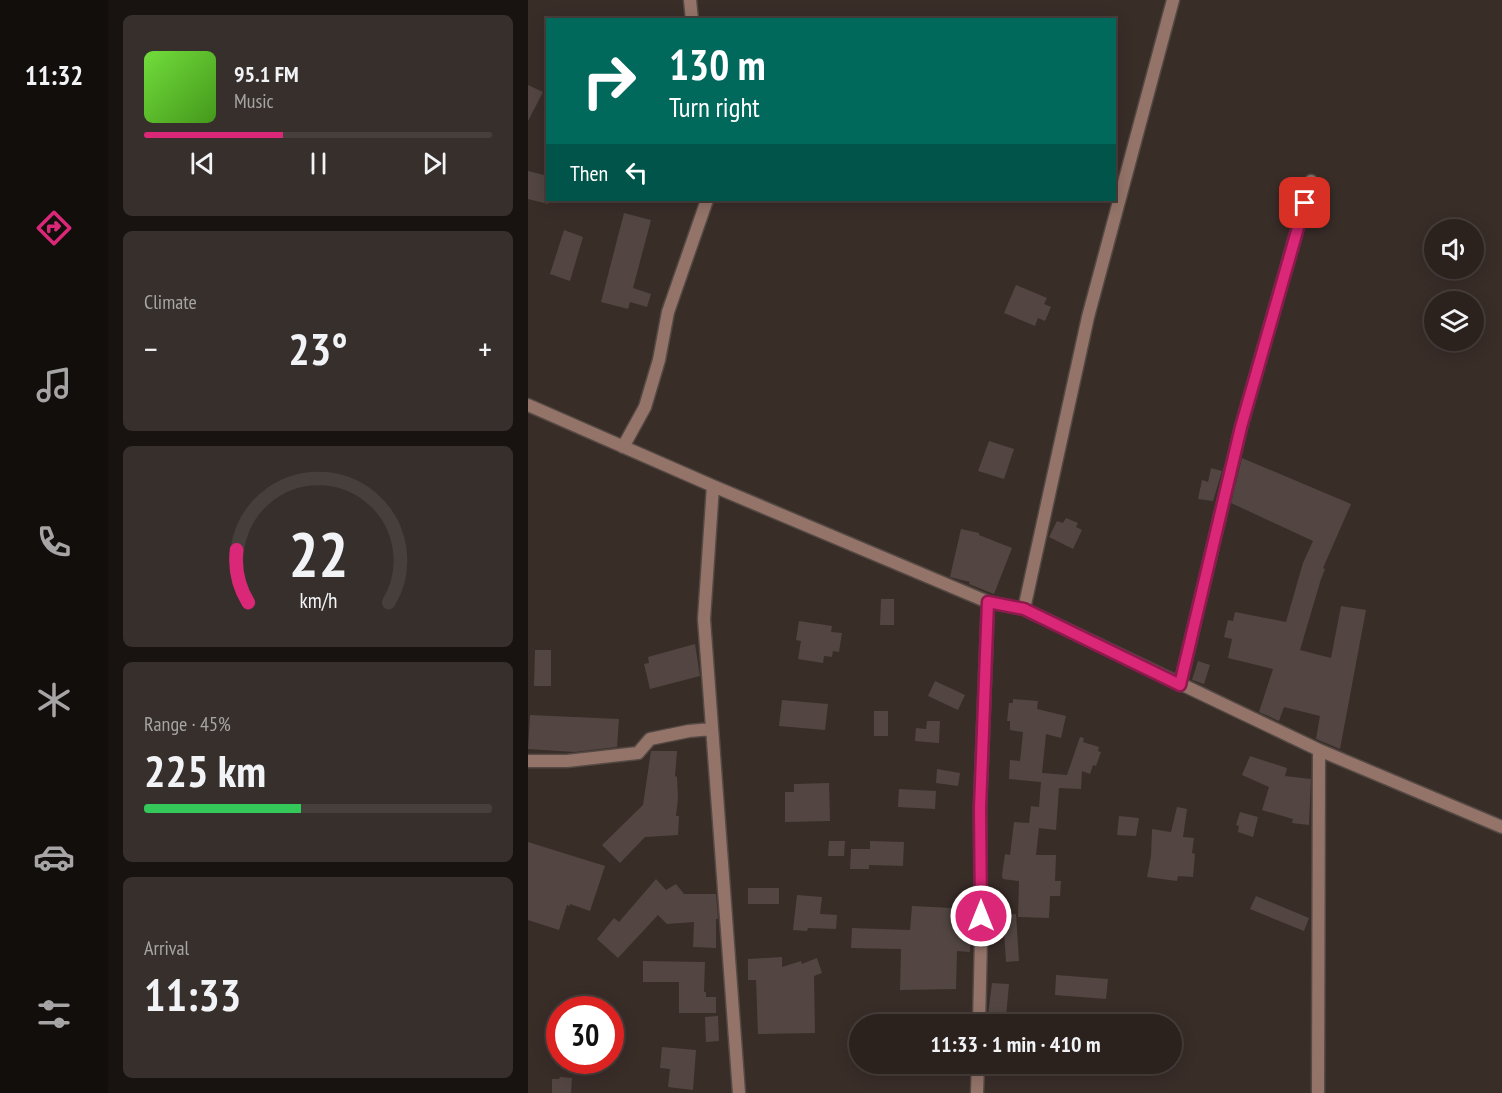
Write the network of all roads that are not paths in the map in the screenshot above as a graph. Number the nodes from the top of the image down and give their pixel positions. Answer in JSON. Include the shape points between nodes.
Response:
{"nodes":[{"id":1,"x":690,"y":0,"type":"edge"},
{"id":2,"x":1173,"y":0,"type":"edge"},
{"id":3,"x":692,"y":18,"type":"edge"},
{"id":4,"x":1311,"y":180,"type":"dead end"},
{"id":5,"x":707,"y":201,"type":"edge"},
{"id":6,"x":528,"y":405,"type":"edge"},
{"id":7,"x":623,"y":447,"type":"junction"},
{"id":8,"x":713,"y":486,"type":"junction"},
{"id":9,"x":988,"y":602,"type":"junction"},
{"id":10,"x":1024,"y":609,"type":"junction"},
{"id":11,"x":1180,"y":685,"type":"junction"},
{"id":12,"x":712,"y":729,"type":"junction"},
{"id":13,"x":1319,"y":750,"type":"junction"},
{"id":14,"x":528,"y":761,"type":"edge"},
{"id":15,"x":1502,"y":826,"type":"edge"},
{"id":16,"x":979,"y":1014,"type":"edge"},
{"id":17,"x":978,"y":1074,"type":"edge"},
{"id":18,"x":739,"y":1093,"type":"edge"},
{"id":19,"x":977,"y":1093,"type":"edge"},
{"id":20,"x":1318,"y":1093,"type":"edge"}],
"edges":[{"from":1,"to":3,"type":"street"},
{"from":2,"to":10,"type":"street","via":[[1088,317]]},
{"from":4,"to":11,"type":"street","via":[[1241,427]]},
{"from":5,"to":7,"type":"street","via":[[668,312],[645,407]]},
{"from":6,"to":7,"type":"street"},
{"from":7,"to":8,"type":"street"},
{"from":8,"to":9,"type":"street"},
{"from":8,"to":12,"type":"street","via":[[704,620]]},
{"from":9,"to":10,"type":"street"},
{"from":9,"to":16,"type":"street","via":[[980,808]]},
{"from":10,"to":11,"type":"street"},
{"from":11,"to":13,"type":"street"},
{"from":12,"to":14,"type":"street","via":[[650,739],[638,753]]},
{"from":12,"to":18,"type":"street"},
{"from":13,"to":15,"type":"street"},
{"from":13,"to":20,"type":"street"},
{"from":17,"to":19,"type":"street"}]}
